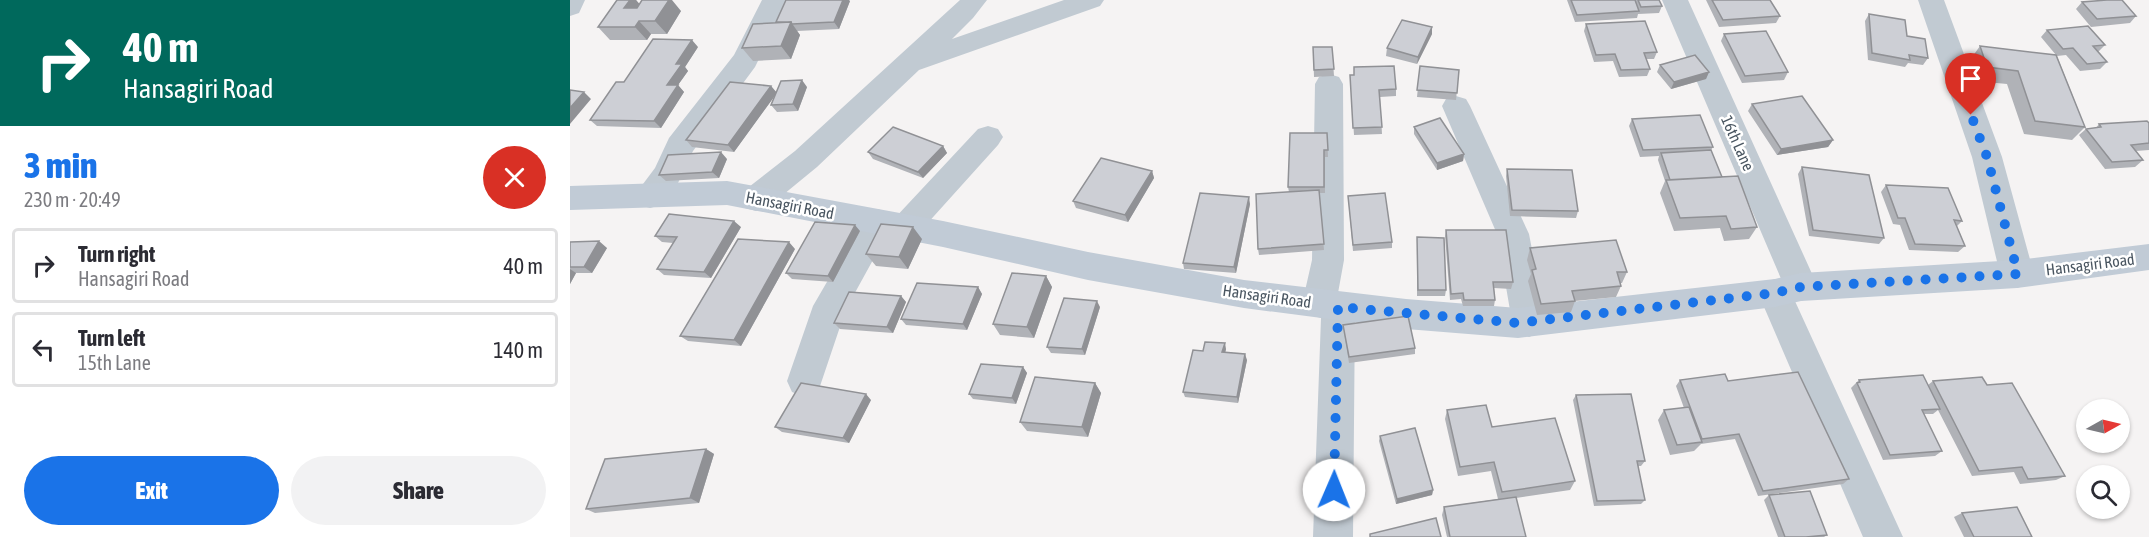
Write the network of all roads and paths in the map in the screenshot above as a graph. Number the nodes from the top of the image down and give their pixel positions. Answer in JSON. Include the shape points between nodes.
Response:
{"nodes":[{"id":1,"x":572,"y":0,"type":"edge"},
{"id":2,"x":775,"y":0,"type":"edge"},
{"id":3,"x":974,"y":0,"type":"edge"},
{"id":4,"x":1091,"y":0,"type":"edge"},
{"id":5,"x":1675,"y":0,"type":"edge"},
{"id":6,"x":1931,"y":0,"type":"edge"},
{"id":7,"x":570,"y":7,"type":"edge"},
{"id":8,"x":906,"y":64,"type":"junction"},
{"id":9,"x":1329,"y":84,"type":"dead end"},
{"id":10,"x":1456,"y":106,"type":"dead end"},
{"id":11,"x":988,"y":137,"type":"dead end"},
{"id":12,"x":650,"y":196,"type":"junction"},
{"id":13,"x":570,"y":198,"type":"edge"},
{"id":14,"x":756,"y":199,"type":"junction"},
{"id":15,"x":892,"y":224,"type":"junction"},
{"id":16,"x":2146,"y":262,"type":"edge"},
{"id":17,"x":2018,"y":274,"type":"junction"},
{"id":18,"x":1788,"y":290,"type":"junction"},
{"id":19,"x":1328,"y":305,"type":"junction"},
{"id":20,"x":1529,"y":322,"type":"junction"},
{"id":21,"x":805,"y":381,"type":"edge"},
{"id":22,"x":1333,"y":537,"type":"edge"},
{"id":23,"x":1883,"y":537,"type":"edge"}],
"edges":[{"from":1,"to":7,"type":"street"},
{"from":2,"to":12,"type":"street","via":[[745,60],[680,146],[667,175]]},
{"from":3,"to":8,"type":"street"},
{"from":4,"to":8,"type":"street"},
{"from":5,"to":18,"type":"street","name":"16th Lane"},
{"from":6,"to":17,"type":"street","via":[[1987,157]]},
{"from":8,"to":14,"type":"street","via":[[806,159]]},
{"from":9,"to":19,"type":"street"},
{"from":10,"to":20,"type":"street","via":[[1513,234]]},
{"from":11,"to":15,"type":"street"},
{"from":12,"to":13,"type":"street","name":"Hansagiri Road"},
{"from":12,"to":14,"type":"street","name":"Hansagiri Road","via":[[727,193]]},
{"from":14,"to":15,"type":"street","name":"Hansagiri Road"},
{"from":15,"to":19,"type":"street","name":"Hansagiri Road","via":[[1088,266]]},
{"from":15,"to":21,"type":"street","via":[[830,306]]},
{"from":16,"to":17,"type":"street","name":"Hansagiri Road"},
{"from":17,"to":18,"type":"street","name":"Hansagiri Road"},
{"from":18,"to":20,"type":"street","name":"Hansagiri Road"},
{"from":18,"to":23,"type":"street","name":"16th Lane"},
{"from":19,"to":20,"type":"street","name":"Hansagiri Road"},
{"from":19,"to":22,"type":"street"}]}
